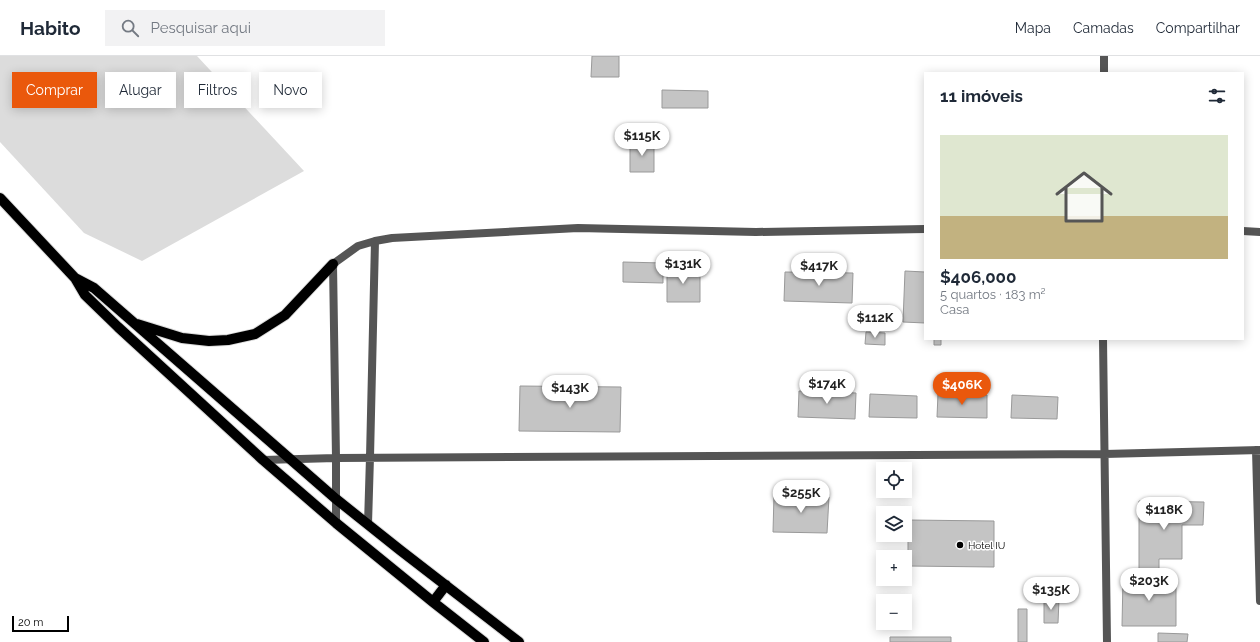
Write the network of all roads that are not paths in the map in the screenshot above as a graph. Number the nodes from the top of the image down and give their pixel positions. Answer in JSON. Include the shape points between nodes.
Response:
{"nodes":[{"id":1,"x":1104,"y":56,"type":"edge"},
{"id":2,"x":1104,"y":72,"type":"edge"},
{"id":3,"x":0,"y":198,"type":"edge"},
{"id":4,"x":924,"y":229,"type":"edge"},
{"id":5,"x":1244,"y":231,"type":"edge"},
{"id":6,"x":1260,"y":232,"type":"edge"},
{"id":7,"x":375,"y":241,"type":"junction"},
{"id":8,"x":333,"y":264,"type":"junction"},
{"id":9,"x":75,"y":278,"type":"junction"},
{"id":10,"x":134,"y":323,"type":"junction"},
{"id":11,"x":1103,"y":340,"type":"edge"},
{"id":12,"x":1258,"y":450,"type":"edge"},
{"id":13,"x":1105,"y":454,"type":"junction"},
{"id":14,"x":370,"y":457,"type":"junction"},
{"id":15,"x":289,"y":458,"type":"junction"},
{"id":16,"x":336,"y":458,"type":"junction"},
{"id":17,"x":263,"y":460,"type":"junction"},
{"id":18,"x":336,"y":499,"type":"junction"},
{"id":19,"x":336,"y":523,"type":"junction"},
{"id":20,"x":368,"y":524,"type":"junction"},
{"id":21,"x":446,"y":585,"type":"junction"},
{"id":22,"x":1260,"y":601,"type":"edge"},
{"id":23,"x":433,"y":602,"type":"junction"},
{"id":24,"x":484,"y":642,"type":"edge"},
{"id":25,"x":519,"y":642,"type":"edge"},
{"id":26,"x":1107,"y":642,"type":"edge"}],
"edges":[{"from":1,"to":2,"type":"street"},
{"from":3,"to":9,"type":"main road"},
{"from":4,"to":7,"type":"street","via":[[756,232],[578,228]]},
{"from":5,"to":6,"type":"street"},
{"from":7,"to":8,"type":"street","via":[[358,246]]},
{"from":7,"to":14,"type":"street"},
{"from":8,"to":10,"type":"main road","via":[[285,315],[255,334],[210,341],[182,338]]},
{"from":8,"to":16,"type":"street"},
{"from":9,"to":10,"type":"main road","via":[[94,288]]},
{"from":9,"to":17,"type":"main road","via":[[85,295],[96,306]]},
{"from":10,"to":15,"type":"main road"},
{"from":11,"to":13,"type":"street"},
{"from":12,"to":13,"type":"street"},
{"from":12,"to":22,"type":"street"},
{"from":13,"to":14,"type":"street"},
{"from":13,"to":26,"type":"street"},
{"from":14,"to":16,"type":"street"},
{"from":14,"to":20,"type":"street"},
{"from":15,"to":16,"type":"street"},
{"from":15,"to":17,"type":"street"},
{"from":15,"to":18,"type":"main road"},
{"from":16,"to":18,"type":"street"},
{"from":17,"to":19,"type":"main road"},
{"from":18,"to":19,"type":"street"},
{"from":18,"to":20,"type":"main road"},
{"from":19,"to":23,"type":"main road"},
{"from":20,"to":21,"type":"main road"},
{"from":21,"to":23,"type":"main road"},
{"from":21,"to":25,"type":"main road"},
{"from":23,"to":24,"type":"main road"}]}
